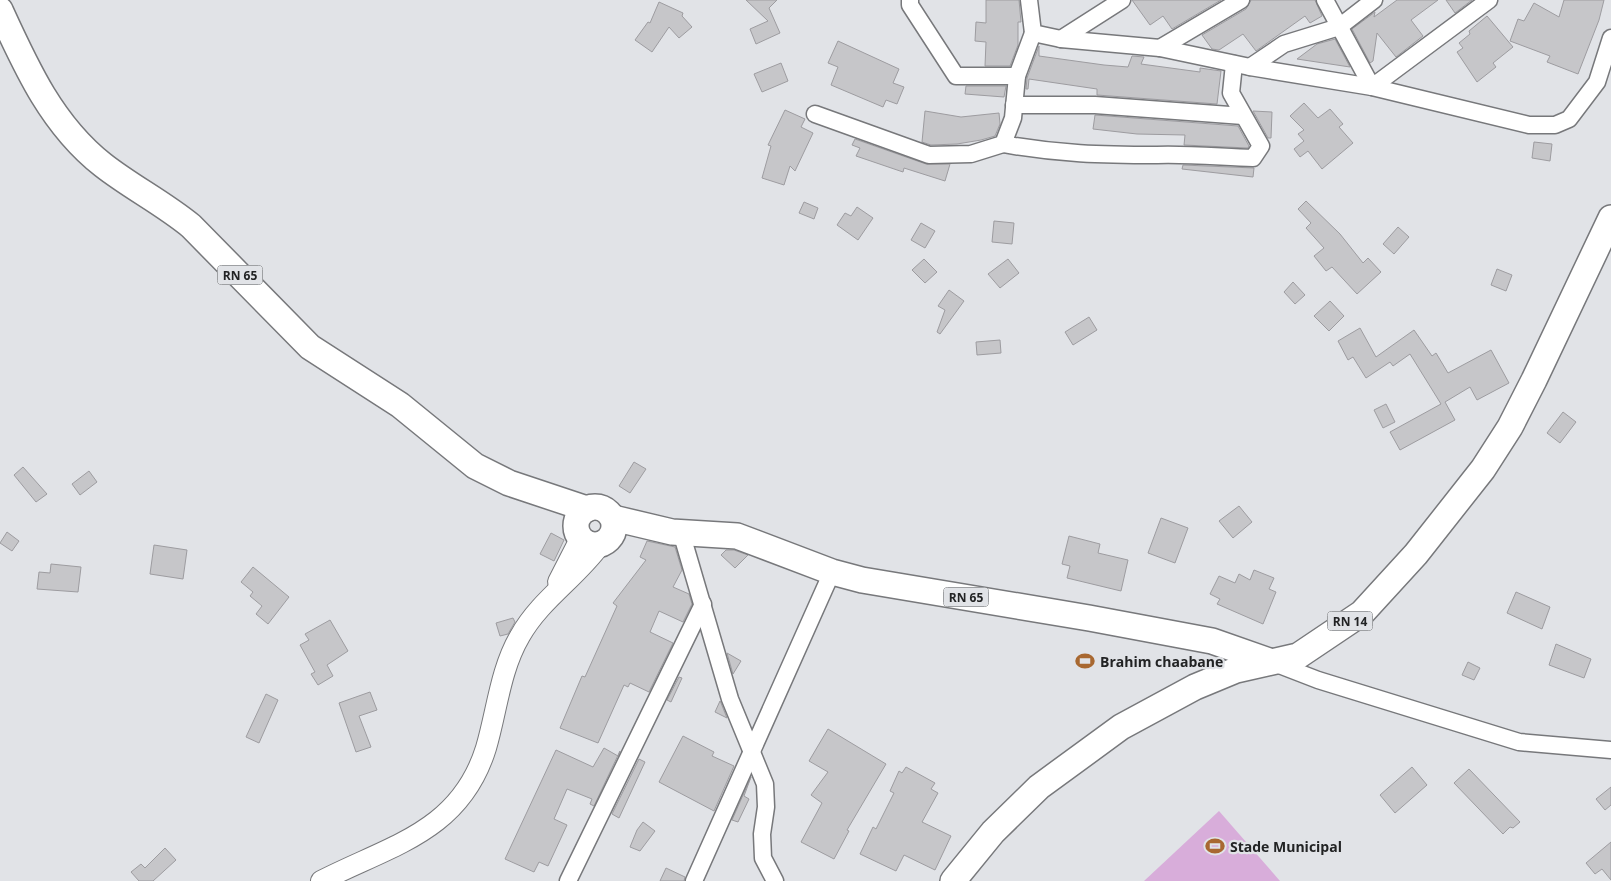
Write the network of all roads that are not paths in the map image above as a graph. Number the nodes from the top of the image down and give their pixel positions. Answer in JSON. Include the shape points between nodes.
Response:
{"nodes":[{"id":1,"x":910,"y":0,"type":"edge"},
{"id":2,"x":1028,"y":0,"type":"edge"},
{"id":3,"x":1122,"y":0,"type":"edge"},
{"id":4,"x":1241,"y":0,"type":"edge"},
{"id":5,"x":1325,"y":0,"type":"edge"},
{"id":6,"x":1374,"y":0,"type":"edge"},
{"id":7,"x":1490,"y":0,"type":"edge"},
{"id":8,"x":0,"y":10,"type":"edge"},
{"id":9,"x":1339,"y":27,"type":"junction"},
{"id":10,"x":1033,"y":33,"type":"junction"},
{"id":11,"x":1061,"y":38,"type":"junction"},
{"id":12,"x":1611,"y":38,"type":"edge"},
{"id":13,"x":1160,"y":48,"type":"junction"},
{"id":14,"x":1234,"y":64,"type":"junction"},
{"id":15,"x":1250,"y":67,"type":"junction"},
{"id":16,"x":1017,"y":76,"type":"junction"},
{"id":17,"x":1372,"y":87,"type":"junction"},
{"id":18,"x":1014,"y":105,"type":"junction"},
{"id":19,"x":815,"y":114,"type":"dead end"},
{"id":20,"x":1243,"y":116,"type":"junction"},
{"id":21,"x":1003,"y":144,"type":"junction"},
{"id":22,"x":1611,"y":218,"type":"edge"},
{"id":23,"x":530,"y":490,"type":"junction"},
{"id":24,"x":587,"y":508,"type":"junction"},
{"id":25,"x":613,"y":518,"type":"junction"},
{"id":26,"x":672,"y":531,"type":"junction"},
{"id":27,"x":591,"y":540,"type":"junction"},
{"id":28,"x":832,"y":572,"type":"junction"},
{"id":29,"x":703,"y":604,"type":"junction"},
{"id":30,"x":1269,"y":661,"type":"junction"},
{"id":31,"x":1611,"y":750,"type":"edge"},
{"id":32,"x":751,"y":754,"type":"junction"},
{"id":33,"x":321,"y":881,"type":"edge"},
{"id":34,"x":568,"y":881,"type":"edge"},
{"id":35,"x":694,"y":881,"type":"edge"},
{"id":36,"x":775,"y":881,"type":"edge"},
{"id":37,"x":953,"y":881,"type":"edge"}],
"edges":[{"from":1,"to":16,"type":"street","via":[[910,6],[956,76]]},
{"from":2,"to":10,"type":"street"},
{"from":3,"to":11,"type":"street"},
{"from":4,"to":13,"type":"street"},
{"from":5,"to":9,"type":"street"},
{"from":6,"to":9,"type":"street"},
{"from":7,"to":17,"type":"street"},
{"from":8,"to":23,"type":"main road","number":"RN 65","via":[[45,101],[102,165],[191,226],[310,347],[400,405],[475,466],[498,479]]},
{"from":9,"to":15,"type":"street","via":[[1284,44]]},
{"from":9,"to":17,"type":"street"},
{"from":10,"to":11,"type":"street"},
{"from":10,"to":16,"type":"street"},
{"from":11,"to":13,"type":"street"},
{"from":12,"to":17,"type":"street","via":[[1597,82],[1569,119],[1555,125],[1530,125]]},
{"from":13,"to":14,"type":"street"},
{"from":14,"to":15,"type":"street"},
{"from":14,"to":20,"type":"street","via":[[1231,93]]},
{"from":15,"to":17,"type":"street"},
{"from":16,"to":18,"type":"street"},
{"from":18,"to":20,"type":"street","via":[[1095,105]]},
{"from":18,"to":21,"type":"street","via":[[1014,118]]},
{"from":19,"to":21,"type":"street","via":[[929,154],[971,154]]},
{"from":20,"to":21,"type":"street","via":[[1261,146],[1253,158],[1157,154],[1109,156],[1042,151]]},
{"from":22,"to":30,"type":"main road","number":"RN 14","via":[[1534,380],[1510,427],[1483,469],[1416,554],[1362,613],[1298,656]]},
{"from":23,"to":24,"type":"main road","number":"RN 65"},
{"from":23,"to":27,"type":"main road","number":"RN 65"},
{"from":24,"to":25,"type":"main road","number":"RN 65","via":[[602,508]]},
{"from":24,"to":27,"type":"main road","via":[[577,519]]},
{"from":25,"to":26,"type":"main road","number":"RN 65"},
{"from":25,"to":27,"type":"main road","via":[[614,532]]},
{"from":26,"to":27,"type":"main road","number":"RN 65"},
{"from":26,"to":28,"type":"main road","number":"RN 65","via":[[736,536]]},
{"from":26,"to":29,"type":"street"},
{"from":27,"to":33,"type":"street","via":[[514,647],[478,769],[454,806],[421,834]]},
{"from":28,"to":30,"type":"main road","number":"RN 65","via":[[862,580],[1212,641]]},
{"from":28,"to":32,"type":"street"},
{"from":29,"to":32,"type":"street","via":[[730,698]]},
{"from":29,"to":34,"type":"street"},
{"from":30,"to":31,"type":"street","via":[[1318,680],[1519,742]]},
{"from":30,"to":37,"type":"main road","number":"RN 14","via":[[1194,687],[1086,750],[1039,787],[992,832]]},
{"from":32,"to":35,"type":"street"},
{"from":32,"to":36,"type":"street","via":[[765,784],[763,858]]}]}
